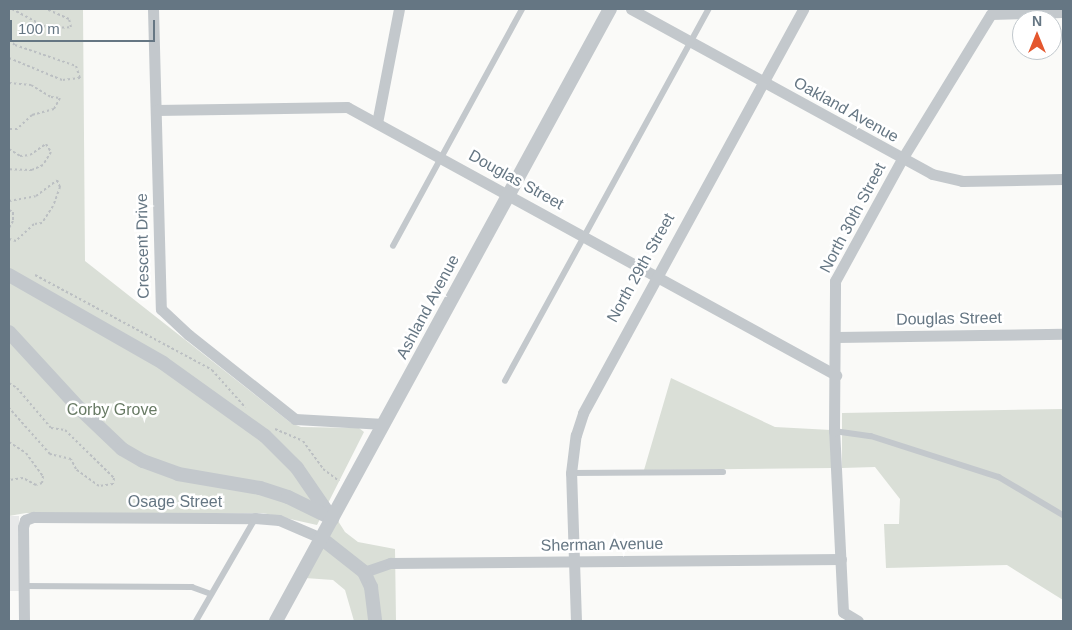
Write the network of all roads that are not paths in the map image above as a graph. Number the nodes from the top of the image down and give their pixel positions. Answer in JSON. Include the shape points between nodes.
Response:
{"nodes":[{"id":1,"x":153,"y":9,"type":"edge"},
{"id":2,"x":399,"y":9,"type":"edge"},
{"id":3,"x":522,"y":9,"type":"edge"},
{"id":4,"x":610,"y":9,"type":"edge"},
{"id":5,"x":630,"y":9,"type":"edge"},
{"id":6,"x":709,"y":9,"type":"edge"},
{"id":7,"x":803,"y":9,"type":"edge"},
{"id":8,"x":1063,"y":12,"type":"edge"},
{"id":9,"x":690,"y":40,"type":"junction"},
{"id":10,"x":762,"y":83,"type":"junction"},
{"id":11,"x":156,"y":110,"type":"junction"},
{"id":12,"x":377,"y":123,"type":"junction"},
{"id":13,"x":442,"y":158,"type":"junction"},
{"id":14,"x":902,"y":159,"type":"junction"},
{"id":15,"x":1063,"y":179,"type":"edge"},
{"id":16,"x":507,"y":195,"type":"junction"},
{"id":17,"x":584,"y":237,"type":"junction"},
{"id":18,"x":393,"y":246,"type":"dead end"},
{"id":19,"x":9,"y":275,"type":"edge"},
{"id":20,"x":656,"y":276,"type":"junction"},
{"id":21,"x":9,"y":332,"type":"edge"},
{"id":22,"x":1063,"y":334,"type":"edge"},
{"id":23,"x":836,"y":337,"type":"junction"},
{"id":24,"x":836,"y":375,"type":"junction"},
{"id":25,"x":505,"y":382,"type":"dead end"},
{"id":26,"x":384,"y":424,"type":"junction"},
{"id":27,"x":834,"y":430,"type":"junction"},
{"id":28,"x":723,"y":472,"type":"dead end"},
{"id":29,"x":571,"y":473,"type":"junction"},
{"id":30,"x":1063,"y":515,"type":"edge"},
{"id":31,"x":255,"y":518,"type":"junction"},
{"id":32,"x":332,"y":519,"type":"junction"},
{"id":33,"x":321,"y":538,"type":"junction"},
{"id":34,"x":841,"y":559,"type":"junction"},
{"id":35,"x":572,"y":562,"type":"junction"},
{"id":36,"x":364,"y":572,"type":"junction"},
{"id":37,"x":24,"y":586,"type":"junction"},
{"id":38,"x":211,"y":594,"type":"junction"},
{"id":39,"x":843,"y":617,"type":"edge"},
{"id":40,"x":24,"y":621,"type":"edge"},
{"id":41,"x":196,"y":621,"type":"edge"},
{"id":42,"x":276,"y":621,"type":"edge"},
{"id":43,"x":375,"y":621,"type":"edge"},
{"id":44,"x":576,"y":621,"type":"edge"},
{"id":45,"x":858,"y":621,"type":"edge"}],
"edges":[{"from":1,"to":11,"type":"street","name":"Crescent Drive"},
{"from":2,"to":12,"type":"street"},
{"from":3,"to":13,"type":"lane"},
{"from":4,"to":16,"type":"street","name":"Ashland Avenue"},
{"from":5,"to":9,"type":"street","name":"Oakland Avenue"},
{"from":6,"to":9,"type":"lane"},
{"from":7,"to":10,"type":"street","name":"North 29th Street"},
{"from":8,"to":14,"type":"street","name":"North 30th Street","via":[[991,14]]},
{"from":9,"to":10,"type":"street","name":"Oakland Avenue"},
{"from":9,"to":17,"type":"lane"},
{"from":10,"to":14,"type":"street","name":"Oakland Avenue"},
{"from":10,"to":20,"type":"street","name":"North 29th Street"},
{"from":11,"to":12,"type":"street","name":"Douglas Street","via":[[335,105],[347,107]]},
{"from":11,"to":26,"type":"street","name":"Crescent Drive","via":[[161,309],[295,419]]},
{"from":12,"to":13,"type":"street","name":"Douglas Street"},
{"from":13,"to":16,"type":"street","name":"Douglas Street"},
{"from":13,"to":18,"type":"lane"},
{"from":14,"to":15,"type":"street","name":"Oakland Avenue","via":[[932,174],[962,181]]},
{"from":14,"to":23,"type":"street","name":"North 30th Street","via":[[835,281]]},
{"from":16,"to":17,"type":"street","name":"Douglas Street"},
{"from":16,"to":26,"type":"street","name":"Ashland Avenue"},
{"from":17,"to":20,"type":"street","name":"Douglas Street"},
{"from":17,"to":25,"type":"lane"},
{"from":19,"to":32,"type":"street","via":[[163,363],[265,436],[297,468]]},
{"from":20,"to":24,"type":"street","name":"Douglas Street"},
{"from":20,"to":29,"type":"street","name":"North 29th Street","via":[[583,413],[576,434]]},
{"from":21,"to":32,"type":"street","via":[[79,408],[136,457],[178,474],[244,485],[288,497]]},
{"from":22,"to":23,"type":"street","name":"Douglas Street"},
{"from":23,"to":24,"type":"street","name":"North 30th Street"},
{"from":24,"to":27,"type":"street","name":"North 30th Street"},
{"from":26,"to":32,"type":"street","name":"Ashland Avenue"},
{"from":27,"to":30,"type":"lane","via":[[871,436],[999,477]]},
{"from":27,"to":34,"type":"street","name":"North 30th Street"},
{"from":28,"to":29,"type":"lane"},
{"from":29,"to":35,"type":"street","name":"North 29th Street"},
{"from":31,"to":33,"type":"street","name":"Osage Street","via":[[279,520]]},
{"from":31,"to":37,"type":"street","name":"Osage Street","via":[[33,517],[25,520]]},
{"from":31,"to":38,"type":"lane"},
{"from":32,"to":33,"type":"street","name":"Ashland Avenue"},
{"from":33,"to":36,"type":"street"},
{"from":33,"to":42,"type":"street","name":"Ashland Avenue"},
{"from":34,"to":35,"type":"street","name":"Sherman Avenue"},
{"from":34,"to":39,"type":"street","name":"North 30th Street"},
{"from":35,"to":36,"type":"street","name":"Sherman Avenue","via":[[390,563]]},
{"from":35,"to":44,"type":"street","name":"North 29th Street"},
{"from":36,"to":43,"type":"street","via":[[371,587]]},
{"from":37,"to":38,"type":"lane","via":[[192,588]]},
{"from":37,"to":40,"type":"street"},
{"from":38,"to":41,"type":"lane"},
{"from":39,"to":45,"type":"street"}]}
